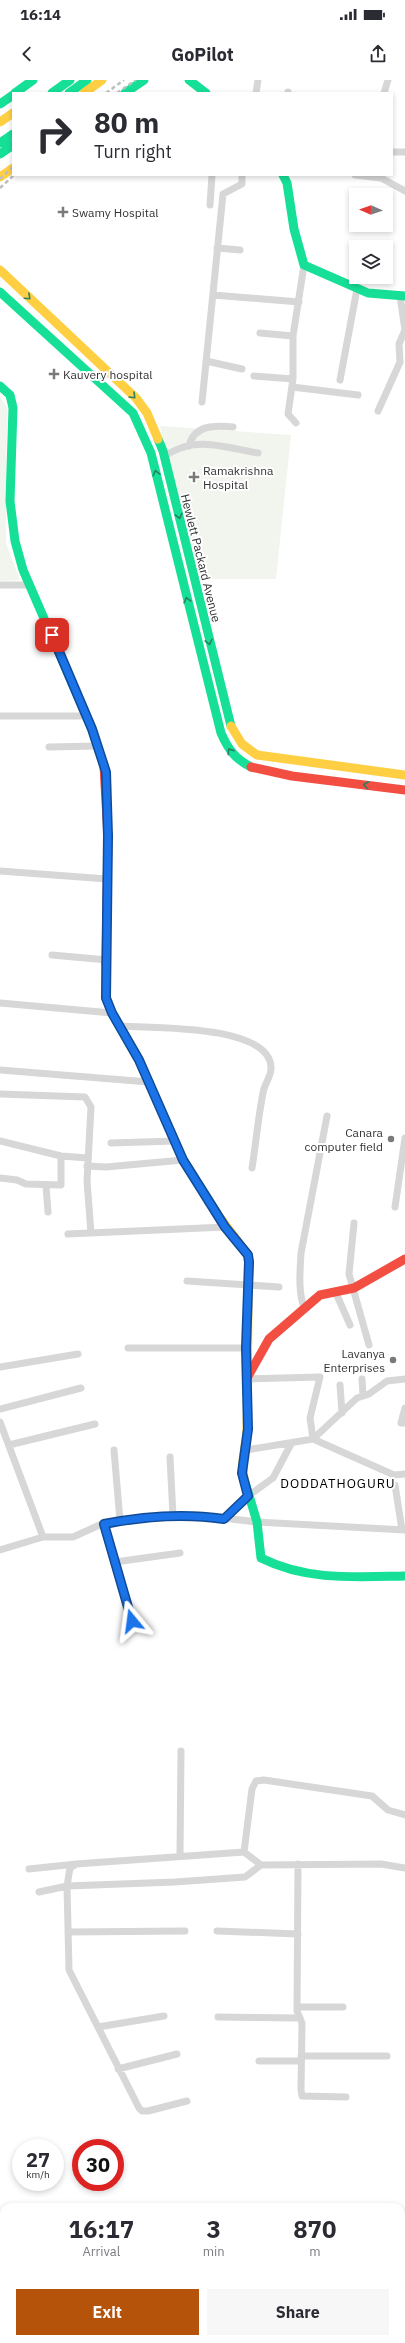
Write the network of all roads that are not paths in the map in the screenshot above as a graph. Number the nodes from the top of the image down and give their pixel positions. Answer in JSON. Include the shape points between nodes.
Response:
{"nodes":[{"id":1,"x":59,"y":80,"type":"edge"},
{"id":2,"x":70,"y":80,"type":"edge"},
{"id":3,"x":87,"y":80,"type":"edge"},
{"id":4,"x":102,"y":80,"type":"edge"},
{"id":5,"x":144,"y":80,"type":"edge"},
{"id":6,"x":190,"y":80,"type":"edge"},
{"id":7,"x":258,"y":80,"type":"edge"},
{"id":8,"x":388,"y":80,"type":"edge"},
{"id":9,"x":31,"y":81,"type":"edge"},
{"id":10,"x":16,"y":92,"type":"edge"},
{"id":11,"x":42,"y":92,"type":"edge"},
{"id":12,"x":53,"y":92,"type":"edge"},
{"id":13,"x":70,"y":92,"type":"edge"},
{"id":14,"x":85,"y":92,"type":"edge"},
{"id":15,"x":126,"y":92,"type":"edge"},
{"id":16,"x":205,"y":92,"type":"edge"},
{"id":17,"x":256,"y":92,"type":"edge"},
{"id":18,"x":384,"y":92,"type":"edge"},
{"id":19,"x":12,"y":96,"type":"edge"},
{"id":20,"x":0,"y":104,"type":"edge"},
{"id":21,"x":12,"y":114,"type":"edge"},
{"id":22,"x":0,"y":122,"type":"edge"},
{"id":23,"x":12,"y":122,"type":"edge"},
{"id":24,"x":0,"y":130,"type":"edge"},
{"id":25,"x":12,"y":135,"type":"edge"},
{"id":26,"x":0,"y":143,"type":"edge"},
{"id":27,"x":12,"y":146,"type":"edge"},
{"id":28,"x":393,"y":152,"type":"edge"},
{"id":29,"x":405,"y":152,"type":"edge"},
{"id":30,"x":0,"y":154,"type":"edge"},
{"id":31,"x":12,"y":169,"type":"edge"},
{"id":32,"x":212,"y":176,"type":"edge"},
{"id":33,"x":242,"y":176,"type":"edge"},
{"id":34,"x":284,"y":176,"type":"edge"},
{"id":35,"x":364,"y":176,"type":"edge"},
{"id":36,"x":0,"y":177,"type":"edge"},
{"id":37,"x":405,"y":191,"type":"edge"},
{"id":38,"x":210,"y":205,"type":"dead end"},
{"id":39,"x":217,"y":248,"type":"junction"},
{"id":40,"x":240,"y":250,"type":"dead end"},
{"id":41,"x":304,"y":265,"type":"junction"},
{"id":42,"x":0,"y":270,"type":"edge"},
{"id":43,"x":357,"y":289,"type":"junction"},
{"id":44,"x":0,"y":292,"type":"edge"},
{"id":45,"x":213,"y":295,"type":"junction"},
{"id":46,"x":402,"y":296,"type":"edge"},
{"id":47,"x":299,"y":302,"type":"junction"},
{"id":48,"x":260,"y":333,"type":"dead end"},
{"id":49,"x":293,"y":336,"type":"junction"},
{"id":50,"x":206,"y":361,"type":"junction"},
{"id":51,"x":242,"y":368,"type":"dead end"},
{"id":52,"x":254,"y":376,"type":"dead end"},
{"id":53,"x":293,"y":380,"type":"junction"},
{"id":54,"x":340,"y":380,"type":"dead end"},
{"id":55,"x":0,"y":386,"type":"edge"},
{"id":56,"x":292,"y":387,"type":"junction"},
{"id":57,"x":358,"y":395,"type":"dead end"},
{"id":58,"x":202,"y":402,"type":"dead end"},
{"id":59,"x":378,"y":411,"type":"dead end"},
{"id":60,"x":296,"y":422,"type":"dead end"},
{"id":61,"x":233,"y":427,"type":"dead end"},
{"id":62,"x":188,"y":446,"type":"junction"},
{"id":63,"x":258,"y":453,"type":"dead end"},
{"id":64,"x":164,"y":456,"type":"junction"},
{"id":65,"x":0,"y":585,"type":"edge"},
{"id":66,"x":30,"y":585,"type":"junction"},
{"id":67,"x":0,"y":716,"type":"edge"},
{"id":68,"x":86,"y":716,"type":"junction"},
{"id":69,"x":97,"y":746,"type":"junction"},
{"id":70,"x":49,"y":747,"type":"dead end"},
{"id":71,"x":258,"y":755,"type":"junction"},
{"id":72,"x":250,"y":768,"type":"junction"},
{"id":73,"x":405,"y":776,"type":"edge"},
{"id":74,"x":405,"y":790,"type":"edge"},
{"id":75,"x":0,"y":870,"type":"edge"},
{"id":76,"x":108,"y":879,"type":"junction"},
{"id":77,"x":52,"y":955,"type":"dead end"},
{"id":78,"x":107,"y":960,"type":"junction"},
{"id":79,"x":0,"y":1003,"type":"edge"},
{"id":80,"x":112,"y":1013,"type":"junction"},
{"id":81,"x":119,"y":1026,"type":"junction"},
{"id":82,"x":0,"y":1070,"type":"edge"},
{"id":83,"x":149,"y":1082,"type":"junction"},
{"id":84,"x":0,"y":1094,"type":"edge"},
{"id":85,"x":327,"y":1116,"type":"dead end"},
{"id":86,"x":405,"y":1138,"type":"edge"},
{"id":87,"x":0,"y":1141,"type":"edge"},
{"id":88,"x":175,"y":1141,"type":"junction"},
{"id":89,"x":111,"y":1143,"type":"dead end"},
{"id":90,"x":61,"y":1156,"type":"junction"},
{"id":91,"x":183,"y":1160,"type":"junction"},
{"id":92,"x":87,"y":1162,"type":"junction"},
{"id":93,"x":252,"y":1168,"type":"dead end"},
{"id":94,"x":0,"y":1178,"type":"edge"},
{"id":95,"x":46,"y":1186,"type":"junction"},
{"id":96,"x":396,"y":1206,"type":"dead end"},
{"id":97,"x":48,"y":1212,"type":"dead end"},
{"id":98,"x":354,"y":1222,"type":"dead end"},
{"id":99,"x":225,"y":1227,"type":"junction"},
{"id":100,"x":91,"y":1233,"type":"junction"},
{"id":101,"x":68,"y":1234,"type":"dead end"},
{"id":102,"x":405,"y":1258,"type":"edge"},
{"id":103,"x":187,"y":1281,"type":"dead end"},
{"id":104,"x":250,"y":1285,"type":"junction"},
{"id":105,"x":279,"y":1287,"type":"dead end"},
{"id":106,"x":354,"y":1288,"type":"junction"},
{"id":107,"x":336,"y":1293,"type":"junction"},
{"id":108,"x":304,"y":1308,"type":"junction"},
{"id":109,"x":350,"y":1325,"type":"dead end"},
{"id":110,"x":369,"y":1345,"type":"dead end"},
{"id":111,"x":128,"y":1348,"type":"dead end"},
{"id":112,"x":246,"y":1348,"type":"junction"},
{"id":113,"x":78,"y":1354,"type":"dead end"},
{"id":114,"x":0,"y":1367,"type":"edge"},
{"id":115,"x":246,"y":1379,"type":"junction"},
{"id":116,"x":362,"y":1379,"type":"dead end"},
{"id":117,"x":405,"y":1379,"type":"edge"},
{"id":118,"x":340,"y":1385,"type":"dead end"},
{"id":119,"x":81,"y":1388,"type":"dead end"},
{"id":120,"x":363,"y":1396,"type":"junction"},
{"id":121,"x":405,"y":1408,"type":"edge"},
{"id":122,"x":0,"y":1409,"type":"edge"},
{"id":123,"x":342,"y":1413,"type":"junction"},
{"id":124,"x":0,"y":1422,"type":"edge"},
{"id":125,"x":405,"y":1423,"type":"edge"},
{"id":126,"x":95,"y":1424,"type":"dead end"},
{"id":127,"x":313,"y":1439,"type":"junction"},
{"id":128,"x":291,"y":1444,"type":"junction"},
{"id":129,"x":9,"y":1445,"type":"junction"},
{"id":130,"x":114,"y":1450,"type":"dead end"},
{"id":131,"x":246,"y":1450,"type":"junction"},
{"id":132,"x":170,"y":1457,"type":"dead end"},
{"id":133,"x":405,"y":1474,"type":"edge"},
{"id":134,"x":395,"y":1485,"type":"dead end"},
{"id":135,"x":248,"y":1496,"type":"junction"},
{"id":136,"x":173,"y":1516,"type":"junction"},
{"id":137,"x":224,"y":1519,"type":"junction"},
{"id":138,"x":120,"y":1521,"type":"junction"},
{"id":139,"x":257,"y":1522,"type":"junction"},
{"id":140,"x":104,"y":1524,"type":"junction"},
{"id":141,"x":404,"y":1530,"type":"edge"},
{"id":142,"x":43,"y":1537,"type":"junction"},
{"id":143,"x":0,"y":1550,"type":"edge"},
{"id":144,"x":180,"y":1553,"type":"dead end"},
{"id":145,"x":115,"y":1562,"type":"junction"},
{"id":146,"x":405,"y":1576,"type":"edge"},
{"id":147,"x":132,"y":1621,"type":"dead end"},
{"id":148,"x":181,"y":1751,"type":"dead end"},
{"id":149,"x":405,"y":1815,"type":"edge"},
{"id":150,"x":244,"y":1852,"type":"junction"},
{"id":151,"x":180,"y":1856,"type":"junction"},
{"id":152,"x":76,"y":1864,"type":"junction"},
{"id":153,"x":298,"y":1864,"type":"junction"},
{"id":154,"x":261,"y":1865,"type":"junction"},
{"id":155,"x":405,"y":1868,"type":"edge"},
{"id":156,"x":29,"y":1869,"type":"dead end"},
{"id":157,"x":67,"y":1886,"type":"junction"},
{"id":158,"x":39,"y":1892,"type":"dead end"},
{"id":159,"x":185,"y":1931,"type":"dead end"},
{"id":160,"x":217,"y":1931,"type":"dead end"},
{"id":161,"x":68,"y":1932,"type":"junction"},
{"id":162,"x":298,"y":1934,"type":"junction"},
{"id":163,"x":297,"y":2007,"type":"junction"},
{"id":164,"x":343,"y":2007,"type":"dead end"},
{"id":165,"x":164,"y":2016,"type":"dead end"},
{"id":166,"x":218,"y":2017,"type":"dead end"},
{"id":167,"x":300,"y":2018,"type":"junction"},
{"id":168,"x":98,"y":2027,"type":"junction"},
{"id":169,"x":177,"y":2054,"type":"dead end"},
{"id":170,"x":387,"y":2056,"type":"dead end"},
{"id":171,"x":301,"y":2059,"type":"junction"},
{"id":172,"x":259,"y":2061,"type":"dead end"},
{"id":173,"x":118,"y":2069,"type":"junction"},
{"id":174,"x":346,"y":2097,"type":"dead end"},
{"id":175,"x":187,"y":2101,"type":"dead end"}],
"edges":[{"from":1,"to":11,"type":"main road"},
{"from":2,"to":12,"type":"main road"},
{"from":3,"to":13,"type":"main road"},
{"from":4,"to":14,"type":"main road"},
{"from":5,"to":15,"type":"main road"},
{"from":6,"to":16,"type":"main road"},
{"from":7,"to":17,"type":"street"},
{"from":8,"to":18,"type":"street"},
{"from":9,"to":10,"type":"main road"},
{"from":19,"to":20,"type":"main road"},
{"from":21,"to":22,"type":"main road"},
{"from":23,"to":24,"type":"main road"},
{"from":25,"to":26,"type":"main road"},
{"from":27,"to":30,"type":"main road"},
{"from":28,"to":29,"type":"street"},
{"from":31,"to":36,"type":"main road"},
{"from":32,"to":38,"type":"street"},
{"from":33,"to":39,"type":"street","via":[[242,184],[223,194]]},
{"from":34,"to":41,"type":"main road"},
{"from":35,"to":37,"type":"street","via":[[381,178]]},
{"from":39,"to":40,"type":"street"},
{"from":39,"to":45,"type":"street"},
{"from":41,"to":43,"type":"main road"},
{"from":41,"to":47,"type":"street"},
{"from":42,"to":64,"type":"main road","name":"Hewlett Packard Avenue","one_way":true,"via":[[136,398],[156,430]]},
{"from":43,"to":46,"type":"main road","via":[[368,294]]},
{"from":43,"to":54,"type":"street"},
{"from":72,"to":44,"type":"main road","name":"Hewlett Packard Avenue","one_way":true,"via":[[231,753],[220,733],[151,453],[133,413]]},
{"from":45,"to":47,"type":"street"},
{"from":45,"to":50,"type":"street"},
{"from":46,"to":59,"type":"street","via":[[405,330],[399,344],[400,362]]},
{"from":47,"to":49,"type":"street"},
{"from":48,"to":49,"type":"street"},
{"from":49,"to":53,"type":"street"},
{"from":50,"to":51,"type":"street"},
{"from":50,"to":58,"type":"street"},
{"from":52,"to":53,"type":"street"},
{"from":53,"to":56,"type":"street"},
{"from":55,"to":66,"type":"main road","via":[[10,395],[13,408],[13,530],[23,570]]},
{"from":56,"to":57,"type":"street"},
{"from":56,"to":60,"type":"street","via":[[288,414]]},
{"from":61,"to":62,"type":"street","via":[[202,428],[191,436]]},
{"from":62,"to":63,"type":"street","via":[[214,446]]},
{"from":62,"to":64,"type":"street"},
{"from":64,"to":71,"type":"main road","name":"Hewlett Packard Avenue","one_way":true,"via":[[228,718],[239,742]]},
{"from":65,"to":66,"type":"street"},
{"from":66,"to":68,"type":"main road"},
{"from":67,"to":68,"type":"street"},
{"from":68,"to":69,"type":"main road"},
{"from":69,"to":70,"type":"street"},
{"from":69,"to":76,"type":"main road","via":[[106,772]]},
{"from":71,"to":72,"type":"main road"},
{"from":71,"to":73,"type":"main road","name":"Hewlett Packard Avenue"},
{"from":74,"to":72,"type":"main road","name":"Hewlett Packard Avenue","one_way":true},
{"from":75,"to":76,"type":"street"},
{"from":76,"to":78,"type":"main road"},
{"from":77,"to":78,"type":"street"},
{"from":78,"to":80,"type":"main road","via":[[106,998]]},
{"from":79,"to":80,"type":"street"},
{"from":80,"to":81,"type":"main road"},
{"from":81,"to":83,"type":"main road"},
{"from":81,"to":93,"type":"street","via":[[221,1032],[253,1045],[268,1055],[272,1069],[263,1092]]},
{"from":82,"to":83,"type":"street"},
{"from":83,"to":88,"type":"main road"},
{"from":84,"to":92,"type":"street","via":[[85,1097],[91,1107]]},
{"from":85,"to":108,"type":"street","via":[[301,1253],[299,1276]]},
{"from":86,"to":96,"type":"street"},
{"from":87,"to":90,"type":"street"},
{"from":88,"to":89,"type":"street"},
{"from":88,"to":91,"type":"main road"},
{"from":90,"to":92,"type":"street"},
{"from":90,"to":95,"type":"street","via":[[61,1185]]},
{"from":91,"to":92,"type":"street","via":[[106,1167]]},
{"from":91,"to":99,"type":"main road"},
{"from":92,"to":100,"type":"street"},
{"from":94,"to":95,"type":"street"},
{"from":95,"to":97,"type":"street"},
{"from":98,"to":106,"type":"street","via":[[349,1274]]},
{"from":99,"to":100,"type":"street"},
{"from":99,"to":104,"type":"main road","via":[[248,1255]]},
{"from":100,"to":101,"type":"street"},
{"from":102,"to":106,"type":"main road"},
{"from":103,"to":104,"type":"street"},
{"from":104,"to":105,"type":"street"},
{"from":104,"to":112,"type":"main road"},
{"from":106,"to":107,"type":"main road"},
{"from":106,"to":110,"type":"street"},
{"from":107,"to":108,"type":"main road","via":[[320,1295]]},
{"from":107,"to":109,"type":"street"},
{"from":108,"to":115,"type":"main road","via":[[269,1339]]},
{"from":111,"to":112,"type":"street"},
{"from":112,"to":115,"type":"main road"},
{"from":113,"to":114,"type":"street"},
{"from":115,"to":127,"type":"street","via":[[320,1377],[310,1418]]},
{"from":115,"to":131,"type":"main road"},
{"from":116,"to":120,"type":"street"},
{"from":117,"to":120,"type":"street","via":[[387,1381]]},
{"from":118,"to":123,"type":"street"},
{"from":119,"to":122,"type":"street"},
{"from":120,"to":123,"type":"street","via":[[357,1398]]},
{"from":121,"to":125,"type":"street","via":[[401,1422]]},
{"from":123,"to":127,"type":"street"},
{"from":124,"to":129,"type":"street"},
{"from":126,"to":129,"type":"street"},
{"from":127,"to":128,"type":"street"},
{"from":127,"to":133,"type":"street","via":[[394,1475]]},
{"from":128,"to":131,"type":"street"},
{"from":128,"to":135,"type":"street","via":[[273,1478]]},
{"from":129,"to":142,"type":"street"},
{"from":130,"to":138,"type":"street"},
{"from":131,"to":135,"type":"main road","via":[[242,1473]]},
{"from":132,"to":136,"type":"street"},
{"from":134,"to":141,"type":"street"},
{"from":135,"to":137,"type":"street"},
{"from":135,"to":139,"type":"main road"},
{"from":136,"to":137,"type":"street","via":[[197,1515]]},
{"from":136,"to":138,"type":"street"},
{"from":137,"to":139,"type":"street"},
{"from":138,"to":140,"type":"street"},
{"from":139,"to":141,"type":"street"},
{"from":139,"to":146,"type":"main road","via":[[261,1558],[278,1568],[335,1578]]},
{"from":140,"to":142,"type":"street","via":[[73,1537]]},
{"from":140,"to":145,"type":"street"},
{"from":142,"to":143,"type":"street"},
{"from":144,"to":145,"type":"street"},
{"from":145,"to":147,"type":"street"},
{"from":148,"to":151,"type":"street"},
{"from":149,"to":150,"type":"street","via":[[388,1810],[372,1796],[264,1780],[256,1781],[252,1790]]},
{"from":150,"to":151,"type":"street"},
{"from":150,"to":154,"type":"street"},
{"from":151,"to":152,"type":"street"},
{"from":152,"to":156,"type":"street"},
{"from":152,"to":157,"type":"street","via":[[70,1868]]},
{"from":153,"to":154,"type":"street"},
{"from":153,"to":155,"type":"street","via":[[381,1864]]},
{"from":153,"to":162,"type":"street"},
{"from":154,"to":157,"type":"street","via":[[245,1877]]},
{"from":157,"to":158,"type":"street"},
{"from":157,"to":161,"type":"street"},
{"from":159,"to":161,"type":"street"},
{"from":160,"to":162,"type":"street"},
{"from":161,"to":168,"type":"street","via":[[69,1970]]},
{"from":162,"to":163,"type":"street"},
{"from":163,"to":164,"type":"street"},
{"from":163,"to":167,"type":"street"},
{"from":165,"to":168,"type":"street"},
{"from":166,"to":167,"type":"street"},
{"from":167,"to":171,"type":"street"},
{"from":168,"to":173,"type":"street"},
{"from":169,"to":173,"type":"street"},
{"from":170,"to":171,"type":"street"},
{"from":171,"to":172,"type":"street"},
{"from":171,"to":174,"type":"street","via":[[302,2096]]},
{"from":173,"to":175,"type":"street","via":[[142,2111]]}]}
